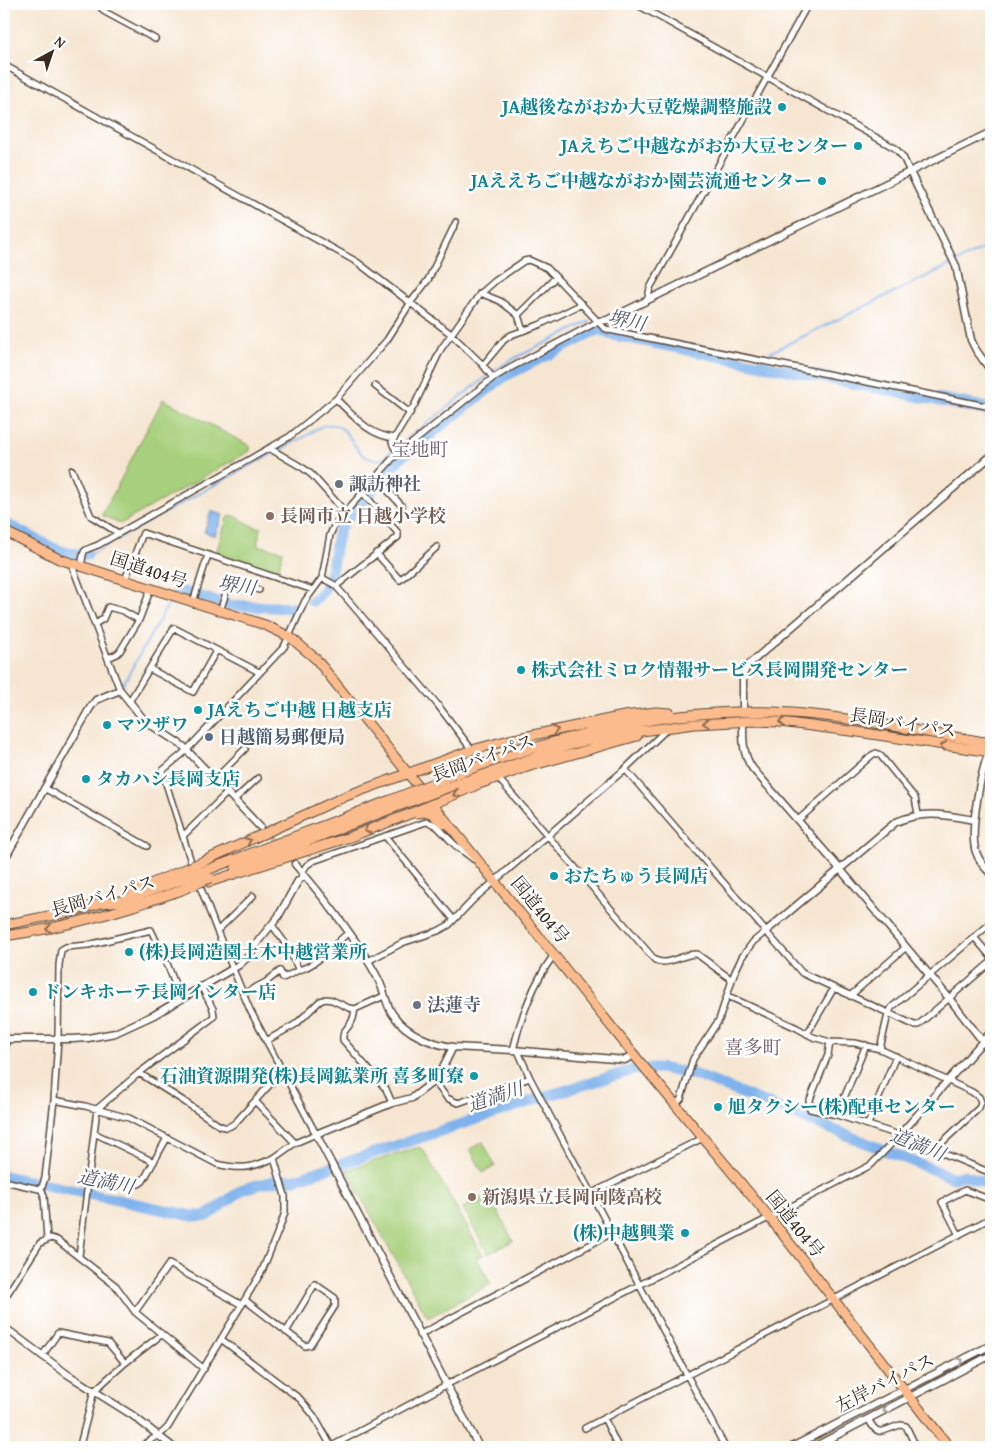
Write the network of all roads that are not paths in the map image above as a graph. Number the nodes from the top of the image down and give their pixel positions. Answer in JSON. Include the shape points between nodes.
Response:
{"nodes":[{"id":1,"x":98,"y":4,"type":"edge"},
{"id":2,"x":636,"y":4,"type":"edge"},
{"id":3,"x":808,"y":4,"type":"edge"},
{"id":4,"x":154,"y":39,"type":"dead end"},
{"id":5,"x":4,"y":65,"type":"edge"},
{"id":6,"x":767,"y":77,"type":"junction"},
{"id":7,"x":991,"y":132,"type":"edge"},
{"id":8,"x":910,"y":172,"type":"junction"},
{"id":9,"x":456,"y":222,"type":"dead end"},
{"id":10,"x":556,"y":277,"type":"junction"},
{"id":11,"x":480,"y":293,"type":"junction"},
{"id":12,"x":648,"y":298,"type":"junction"},
{"id":13,"x":410,"y":302,"type":"junction"},
{"id":14,"x":582,"y":304,"type":"junction"},
{"id":15,"x":518,"y":315,"type":"junction"},
{"id":16,"x":599,"y":322,"type":"junction"},
{"id":17,"x":522,"y":331,"type":"junction"},
{"id":18,"x":451,"y":334,"type":"junction"},
{"id":19,"x":483,"y":366,"type":"junction"},
{"id":20,"x":991,"y":371,"type":"edge"},
{"id":21,"x":493,"y":378,"type":"junction"},
{"id":22,"x":375,"y":386,"type":"dead end"},
{"id":23,"x":336,"y":399,"type":"junction"},
{"id":24,"x":991,"y":407,"type":"edge"},
{"id":25,"x":410,"y":413,"type":"junction"},
{"id":26,"x":394,"y":438,"type":"junction"},
{"id":27,"x":269,"y":448,"type":"junction"},
{"id":28,"x":399,"y":453,"type":"junction"},
{"id":29,"x":991,"y":456,"type":"edge"},
{"id":30,"x":72,"y":470,"type":"dead end"},
{"id":31,"x":376,"y":478,"type":"junction"},
{"id":32,"x":363,"y":493,"type":"junction"},
{"id":33,"x":402,"y":506,"type":"dead end"},
{"id":34,"x":344,"y":512,"type":"junction"},
{"id":35,"x":4,"y":531,"type":"edge"},
{"id":36,"x":118,"y":533,"type":"junction"},
{"id":37,"x":437,"y":547,"type":"dead end"},
{"id":38,"x":376,"y":553,"type":"junction"},
{"id":39,"x":208,"y":555,"type":"junction"},
{"id":40,"x":82,"y":562,"type":"junction"},
{"id":41,"x":71,"y":563,"type":"junction"},
{"id":42,"x":322,"y":578,"type":"junction"},
{"id":43,"x":125,"y":580,"type":"junction"},
{"id":44,"x":336,"y":586,"type":"junction"},
{"id":45,"x":151,"y":588,"type":"junction"},
{"id":46,"x":258,"y":590,"type":"dead end"},
{"id":47,"x":313,"y":590,"type":"junction"},
{"id":48,"x":194,"y":598,"type":"junction"},
{"id":49,"x":222,"y":606,"type":"junction"},
{"id":50,"x":139,"y":620,"type":"junction"},
{"id":51,"x":94,"y":624,"type":"junction"},
{"id":52,"x":290,"y":637,"type":"junction"},
{"id":53,"x":216,"y":651,"type":"junction"},
{"id":54,"x":108,"y":658,"type":"junction"},
{"id":55,"x":150,"y":669,"type":"junction"},
{"id":56,"x":259,"y":672,"type":"junction"},
{"id":57,"x":120,"y":690,"type":"junction"},
{"id":58,"x":129,"y":702,"type":"junction"},
{"id":59,"x":700,"y":714,"type":"junction"},
{"id":60,"x":743,"y":717,"type":"junction"},
{"id":61,"x":669,"y":727,"type":"junction"},
{"id":62,"x":245,"y":749,"type":"dead end"},
{"id":63,"x":991,"y":749,"type":"edge"},
{"id":64,"x":186,"y":750,"type":"junction"},
{"id":65,"x":472,"y":750,"type":"junction"},
{"id":66,"x":625,"y":769,"type":"junction"},
{"id":67,"x":408,"y":773,"type":"junction"},
{"id":68,"x":258,"y":778,"type":"dead end"},
{"id":69,"x":498,"y":778,"type":"junction"},
{"id":70,"x":214,"y":780,"type":"junction"},
{"id":71,"x":454,"y":780,"type":"junction"},
{"id":72,"x":44,"y":788,"type":"junction"},
{"id":73,"x":227,"y":793,"type":"junction"},
{"id":74,"x":234,"y":800,"type":"junction"},
{"id":75,"x":433,"y":803,"type":"junction"},
{"id":76,"x":412,"y":813,"type":"junction"},
{"id":77,"x":918,"y":814,"type":"junction"},
{"id":78,"x":798,"y":820,"type":"junction"},
{"id":79,"x":974,"y":820,"type":"junction"},
{"id":80,"x":260,"y":826,"type":"tunnel mouth"},
{"id":81,"x":548,"y":835,"type":"junction"},
{"id":82,"x":183,"y":836,"type":"junction"},
{"id":83,"x":385,"y":836,"type":"junction"},
{"id":84,"x":146,"y":846,"type":"dead end"},
{"id":85,"x":477,"y":858,"type":"junction"},
{"id":86,"x":4,"y":860,"type":"edge"},
{"id":87,"x":294,"y":864,"type":"dead end"},
{"id":88,"x":840,"y":869,"type":"junction"},
{"id":89,"x":487,"y":871,"type":"junction"},
{"id":90,"x":208,"y":873,"type":"junction"},
{"id":91,"x":303,"y":874,"type":"junction"},
{"id":92,"x":991,"y":874,"type":"edge"},
{"id":93,"x":495,"y":880,"type":"junction"},
{"id":94,"x":178,"y":886,"type":"junction"},
{"id":95,"x":253,"y":896,"type":"dead end"},
{"id":96,"x":454,"y":920,"type":"junction"},
{"id":97,"x":991,"y":923,"type":"edge"},
{"id":98,"x":4,"y":925,"type":"edge"},
{"id":99,"x":272,"y":925,"type":"junction"},
{"id":100,"x":217,"y":931,"type":"junction"},
{"id":101,"x":764,"y":932,"type":"junction"},
{"id":102,"x":348,"y":933,"type":"junction"},
{"id":103,"x":4,"y":936,"type":"edge"},
{"id":104,"x":974,"y":937,"type":"junction"},
{"id":105,"x":906,"y":947,"type":"junction"},
{"id":106,"x":555,"y":954,"type":"junction"},
{"id":107,"x":991,"y":957,"type":"edge"},
{"id":108,"x":368,"y":961,"type":"junction"},
{"id":109,"x":991,"y":962,"type":"edge"},
{"id":110,"x":232,"y":967,"type":"junction"},
{"id":111,"x":299,"y":970,"type":"junction"},
{"id":112,"x":929,"y":975,"type":"junction"},
{"id":113,"x":732,"y":980,"type":"junction"},
{"id":114,"x":201,"y":986,"type":"junction"},
{"id":115,"x":834,"y":988,"type":"junction"},
{"id":116,"x":244,"y":994,"type":"junction"},
{"id":117,"x":384,"y":996,"type":"junction"},
{"id":118,"x":728,"y":996,"type":"junction"},
{"id":119,"x":850,"y":996,"type":"junction"},
{"id":120,"x":949,"y":998,"type":"junction"},
{"id":121,"x":181,"y":1000,"type":"junction"},
{"id":122,"x":356,"y":1009,"type":"junction"},
{"id":123,"x":888,"y":1014,"type":"junction"},
{"id":124,"x":991,"y":1032,"type":"edge"},
{"id":125,"x":807,"y":1034,"type":"junction"},
{"id":126,"x":5,"y":1039,"type":"edge"},
{"id":127,"x":58,"y":1039,"type":"junction"},
{"id":128,"x":266,"y":1041,"type":"junction"},
{"id":129,"x":830,"y":1042,"type":"junction"},
{"id":130,"x":982,"y":1042,"type":"junction"},
{"id":131,"x":866,"y":1045,"type":"junction"},
{"id":132,"x":453,"y":1047,"type":"junction"},
{"id":133,"x":880,"y":1049,"type":"junction"},
{"id":134,"x":516,"y":1051,"type":"junction"},
{"id":135,"x":991,"y":1052,"type":"edge"},
{"id":136,"x":896,"y":1056,"type":"junction"},
{"id":137,"x":637,"y":1057,"type":"junction"},
{"id":138,"x":282,"y":1071,"type":"junction"},
{"id":139,"x":4,"y":1073,"type":"edge"},
{"id":140,"x":139,"y":1073,"type":"junction"},
{"id":141,"x":530,"y":1078,"type":"junction"},
{"id":142,"x":948,"y":1080,"type":"junction"},
{"id":143,"x":434,"y":1081,"type":"junction"},
{"id":144,"x":54,"y":1100,"type":"junction"},
{"id":145,"x":255,"y":1101,"type":"junction"},
{"id":146,"x":392,"y":1103,"type":"junction"},
{"id":147,"x":676,"y":1104,"type":"junction"},
{"id":148,"x":97,"y":1109,"type":"junction"},
{"id":149,"x":837,"y":1115,"type":"junction"},
{"id":150,"x":868,"y":1124,"type":"junction"},
{"id":151,"x":94,"y":1133,"type":"junction"},
{"id":152,"x":316,"y":1134,"type":"junction"},
{"id":153,"x":898,"y":1137,"type":"junction"},
{"id":154,"x":167,"y":1138,"type":"junction"},
{"id":155,"x":703,"y":1138,"type":"junction"},
{"id":156,"x":295,"y":1143,"type":"junction"},
{"id":157,"x":934,"y":1150,"type":"junction"},
{"id":158,"x":274,"y":1158,"type":"junction"},
{"id":159,"x":154,"y":1162,"type":"junction"},
{"id":160,"x":991,"y":1172,"type":"edge"},
{"id":161,"x":89,"y":1178,"type":"junction"},
{"id":162,"x":4,"y":1181,"type":"edge"},
{"id":163,"x":41,"y":1188,"type":"junction"},
{"id":164,"x":592,"y":1193,"type":"junction"},
{"id":165,"x":991,"y":1200,"type":"edge"},
{"id":166,"x":770,"y":1218,"type":"junction"},
{"id":167,"x":991,"y":1218,"type":"edge"},
{"id":168,"x":612,"y":1233,"type":"junction"},
{"id":169,"x":959,"y":1235,"type":"junction"},
{"id":170,"x":47,"y":1239,"type":"junction"},
{"id":171,"x":79,"y":1256,"type":"junction"},
{"id":172,"x":640,"y":1285,"type":"junction"},
{"id":173,"x":4,"y":1299,"type":"edge"},
{"id":174,"x":835,"y":1299,"type":"junction"},
{"id":175,"x":243,"y":1303,"type":"junction"},
{"id":176,"x":135,"y":1312,"type":"junction"},
{"id":177,"x":4,"y":1327,"type":"edge"},
{"id":178,"x":286,"y":1332,"type":"junction"},
{"id":179,"x":161,"y":1335,"type":"junction"},
{"id":180,"x":420,"y":1335,"type":"junction"},
{"id":181,"x":222,"y":1339,"type":"junction"},
{"id":182,"x":991,"y":1345,"type":"edge"},
{"id":183,"x":991,"y":1355,"type":"edge"},
{"id":184,"x":42,"y":1356,"type":"junction"},
{"id":185,"x":125,"y":1364,"type":"junction"},
{"id":186,"x":204,"y":1369,"type":"junction"},
{"id":187,"x":688,"y":1376,"type":"junction"},
{"id":188,"x":446,"y":1385,"type":"junction"},
{"id":189,"x":905,"y":1390,"type":"junction"},
{"id":190,"x":94,"y":1392,"type":"junction"},
{"id":191,"x":911,"y":1398,"type":"junction"},
{"id":192,"x":604,"y":1418,"type":"junction"},
{"id":193,"x":869,"y":1420,"type":"junction"},
{"id":194,"x":585,"y":1428,"type":"dead end"},
{"id":195,"x":158,"y":1436,"type":"junction"},
{"id":196,"x":81,"y":1447,"type":"edge"},
{"id":197,"x":140,"y":1447,"type":"edge"},
{"id":198,"x":173,"y":1447,"type":"edge"},
{"id":199,"x":330,"y":1447,"type":"edge"},
{"id":200,"x":479,"y":1447,"type":"edge"},
{"id":201,"x":618,"y":1447,"type":"edge"},
{"id":202,"x":725,"y":1447,"type":"edge"},
{"id":203,"x":792,"y":1447,"type":"edge"},
{"id":204,"x":814,"y":1447,"type":"edge"},
{"id":205,"x":916,"y":1447,"type":"edge"},
{"id":206,"x":950,"y":1447,"type":"edge"}],
"edges":[{"from":1,"to":4,"type":"street","via":[[105,12]]},
{"from":2,"to":6,"type":"street"},
{"from":3,"to":6,"type":"street"},
{"from":5,"to":13,"type":"street","via":[[357,262]]},
{"from":6,"to":8,"type":"street","via":[[895,148]]},
{"from":6,"to":12,"type":"street","via":[[650,288]]},
{"from":7,"to":8,"type":"street"},
{"from":8,"to":12,"type":"street"},
{"from":8,"to":20,"type":"street","via":[[956,266],[971,340]]},
{"from":9,"to":13,"type":"street","via":[[428,280]]},
{"from":10,"to":11,"type":"street","via":[[543,266],[524,261]]},
{"from":10,"to":14,"type":"street"},
{"from":10,"to":15,"type":"street"},
{"from":11,"to":15,"type":"street","via":[[500,301]]},
{"from":11,"to":18,"type":"street"},
{"from":12,"to":16,"type":"street"},
{"from":13,"to":18,"type":"street"},
{"from":13,"to":23,"type":"street","via":[[387,340]]},
{"from":14,"to":16,"type":"street"},
{"from":14,"to":17,"type":"street"},
{"from":15,"to":17,"type":"street"},
{"from":16,"to":21,"type":"street"},
{"from":16,"to":24,"type":"street","via":[[604,328],[614,331]]},
{"from":17,"to":19,"type":"street","via":[[504,340]]},
{"from":18,"to":19,"type":"street"},
{"from":18,"to":25,"type":"street","via":[[440,349]]},
{"from":19,"to":21,"type":"street"},
{"from":21,"to":28,"type":"street"},
{"from":22,"to":25,"type":"street"},
{"from":23,"to":26,"type":"street","via":[[372,433]]},
{"from":23,"to":27,"type":"street","via":[[289,437]]},
{"from":25,"to":26,"type":"street"},
{"from":26,"to":28,"type":"street","via":[[392,445]]},
{"from":27,"to":34,"type":"street","via":[[312,475]]},
{"from":27,"to":36,"type":"street"},
{"from":28,"to":31,"type":"street"},
{"from":29,"to":60,"type":"street","via":[[748,664],[743,675]]},
{"from":30,"to":36,"type":"street","via":[[91,516]]},
{"from":31,"to":32,"type":"street"},
{"from":31,"to":33,"type":"street"},
{"from":32,"to":34,"type":"street"},
{"from":32,"to":38,"type":"street","via":[[398,533],[398,537]]},
{"from":34,"to":42,"type":"street","via":[[330,535]]},
{"from":35,"to":41,"type":"highway","name":"国道404号","via":[[42,552]]},
{"from":36,"to":40,"type":"street","via":[[86,548]]},
{"from":37,"to":38,"type":"street","via":[[400,580]]},
{"from":38,"to":44,"type":"street"},
{"from":39,"to":43,"type":"street","via":[[143,533]]},
{"from":39,"to":47,"type":"street"},
{"from":39,"to":48,"type":"street"},
{"from":40,"to":41,"type":"highway","name":"国道404号"},
{"from":40,"to":43,"type":"highway","name":"国道404号"},
{"from":41,"to":51,"type":"street"},
{"from":42,"to":44,"type":"street"},
{"from":42,"to":47,"type":"street"},
{"from":43,"to":45,"type":"highway","name":"国道404号"},
{"from":44,"to":65,"type":"street"},
{"from":45,"to":48,"type":"highway","name":"国道404号"},
{"from":45,"to":50,"type":"street"},
{"from":46,"to":49,"type":"street","via":[[230,581]]},
{"from":47,"to":52,"type":"street"},
{"from":48,"to":49,"type":"highway","name":"国道404号"},
{"from":49,"to":52,"type":"highway","name":"国道404号"},
{"from":50,"to":51,"type":"street","via":[[108,607],[103,619]]},
{"from":50,"to":54,"type":"street","via":[[119,653]]},
{"from":51,"to":54,"type":"street"},
{"from":52,"to":56,"type":"street"},
{"from":52,"to":67,"type":"highway","name":"国道404号","via":[[322,666]]},
{"from":53,"to":55,"type":"street","via":[[174,628]]},
{"from":53,"to":55,"type":"street","via":[[193,692]]},
{"from":53,"to":56,"type":"street"},
{"from":54,"to":57,"type":"street"},
{"from":55,"to":58,"type":"street"},
{"from":56,"to":64,"type":"street"},
{"from":57,"to":58,"type":"street"},
{"from":57,"to":72,"type":"street","via":[[96,700]]},
{"from":58,"to":64,"type":"street","via":[[145,721]]},
{"from":59,"to":60,"type":"highway","name":"長岡バイパス"},
{"from":65,"to":59,"type":"highway","one_way":true,"via":[[624,716],[656,712]]},
{"from":59,"to":71,"type":"highway","name":"長岡バイパス","via":[[581,734],[529,748]]},
{"from":60,"to":61,"type":"highway","name":"長岡バイパス","one_way":true},
{"from":60,"to":63,"type":"highway","name":"長岡バイパス","via":[[776,712],[830,717]]},
{"from":60,"to":78,"type":"street","via":[[745,757]]},
{"from":61,"to":66,"type":"street"},
{"from":61,"to":69,"type":"highway"},
{"from":61,"to":71,"type":"highway","name":"長岡バイパス","via":[[576,743]]},
{"from":62,"to":70,"type":"street"},
{"from":63,"to":79,"type":"street"},
{"from":64,"to":70,"type":"street"},
{"from":64,"to":82,"type":"street","via":[[162,774]]},
{"from":65,"to":67,"type":"highway"},
{"from":66,"to":81,"type":"street"},
{"from":66,"to":101,"type":"street"},
{"from":67,"to":75,"type":"highway","name":"国道404号"},
{"from":90,"to":67,"type":"highway","one_way":true,"via":[[346,796]]},
{"from":68,"to":74,"type":"street"},
{"from":69,"to":75,"type":"highway","one_way":true},
{"from":69,"to":81,"type":"street"},
{"from":70,"to":73,"type":"street"},
{"from":71,"to":90,"type":"highway","name":"長岡バイパス","bridge":true},
{"from":72,"to":84,"type":"street"},
{"from":72,"to":86,"type":"street"},
{"from":73,"to":74,"type":"street"},
{"from":73,"to":82,"type":"street"},
{"from":74,"to":80,"type":"street"},
{"from":75,"to":76,"type":"highway"},
{"from":75,"to":85,"type":"highway","name":"国道404号"},
{"from":76,"to":85,"type":"highway","via":[[433,814]]},
{"from":76,"to":90,"type":"highway","one_way":true,"via":[[350,837]]},
{"from":77,"to":78,"type":"street","via":[[915,798],[876,753]]},
{"from":77,"to":79,"type":"street"},
{"from":77,"to":88,"type":"street","via":[[886,829]]},
{"from":78,"to":88,"type":"street"},
{"from":79,"to":92,"type":"street","via":[[976,853]]},
{"from":81,"to":93,"type":"street"},
{"from":81,"to":113,"type":"street","via":[[655,960],[664,962],[697,954]]},
{"from":82,"to":100,"type":"street"},
{"from":83,"to":89,"type":"street","via":[[431,822]]},
{"from":83,"to":91,"type":"street","via":[[313,861]]},
{"from":83,"to":96,"type":"street"},
{"from":85,"to":89,"type":"highway","name":"国道404号"},
{"from":87,"to":91,"type":"street"},
{"from":88,"to":101,"type":"street"},
{"from":88,"to":105,"type":"street"},
{"from":89,"to":93,"type":"highway","name":"国道404号"},
{"from":90,"to":94,"type":"highway"},
{"from":90,"to":94,"type":"highway","bridge":true},
{"from":91,"to":99,"type":"street"},
{"from":91,"to":102,"type":"street"},
{"from":93,"to":96,"type":"street"},
{"from":93,"to":106,"type":"highway","name":"国道404号"},
{"from":94,"to":98,"type":"highway","name":"長岡バイパス"},
{"from":94,"to":103,"type":"highway","name":"長岡バイパス","one_way":true,"via":[[115,915]]},
{"from":95,"to":100,"type":"street"},
{"from":96,"to":108,"type":"street","via":[[438,931],[402,943]]},
{"from":97,"to":104,"type":"street"},
{"from":99,"to":110,"type":"street","via":[[250,955]]},
{"from":99,"to":111,"type":"street"},
{"from":100,"to":110,"type":"street"},
{"from":101,"to":113,"type":"street","via":[[747,949]]},
{"from":101,"to":115,"type":"street","via":[[802,973]]},
{"from":102,"to":108,"type":"street"},
{"from":102,"to":111,"type":"street","via":[[316,962]]},
{"from":104,"to":107,"type":"street"},
{"from":104,"to":112,"type":"street"},
{"from":105,"to":112,"type":"street"},
{"from":105,"to":119,"type":"street"},
{"from":106,"to":134,"type":"street","via":[[518,1026]]},
{"from":106,"to":137,"type":"highway","name":"国道404号"},
{"from":108,"to":117,"type":"street"},
{"from":109,"to":120,"type":"street"},
{"from":110,"to":114,"type":"street"},
{"from":110,"to":116,"type":"street"},
{"from":111,"to":116,"type":"street","via":[[283,978],[280,971]]},
{"from":112,"to":120,"type":"street"},
{"from":112,"to":123,"type":"street","via":[[892,1006]]},
{"from":113,"to":118,"type":"street"},
{"from":114,"to":121,"type":"street"},
{"from":114,"to":140,"type":"street","via":[[214,1016]]},
{"from":115,"to":119,"type":"street"},
{"from":115,"to":125,"type":"street"},
{"from":116,"to":128,"type":"street"},
{"from":117,"to":122,"type":"street"},
{"from":117,"to":132,"type":"street","via":[[393,1016],[408,1029],[433,1043]]},
{"from":118,"to":125,"type":"street"},
{"from":118,"to":147,"type":"street","via":[[719,1020],[696,1054],[681,1099]]},
{"from":119,"to":123,"type":"street"},
{"from":120,"to":123,"type":"street","via":[[918,1025]]},
{"from":120,"to":130,"type":"street"},
{"from":121,"to":127,"type":"street","via":[[115,1033]]},
{"from":121,"to":127,"type":"street","via":[[151,930],[66,947],[59,953]]},
{"from":122,"to":128,"type":"street","via":[[326,999],[296,1024]]},
{"from":122,"to":146,"type":"street","via":[[344,1031],[343,1040],[382,1083]]},
{"from":123,"to":133,"type":"street"},
{"from":124,"to":130,"type":"street"},
{"from":125,"to":129,"type":"street"},
{"from":126,"to":127,"type":"street"},
{"from":126,"to":139,"type":"street"},
{"from":127,"to":144,"type":"street"},
{"from":128,"to":138,"type":"street"},
{"from":129,"to":131,"type":"street"},
{"from":129,"to":149,"type":"street","via":[[809,1106],[810,1109]]},
{"from":130,"to":135,"type":"street"},
{"from":130,"to":142,"type":"street"},
{"from":131,"to":133,"type":"street"},
{"from":131,"to":149,"type":"street"},
{"from":132,"to":134,"type":"street"},
{"from":132,"to":143,"type":"street"},
{"from":133,"to":136,"type":"street"},
{"from":134,"to":137,"type":"street","via":[[625,1060]]},
{"from":134,"to":141,"type":"street"},
{"from":136,"to":142,"type":"street"},
{"from":136,"to":150,"type":"street"},
{"from":137,"to":147,"type":"highway","name":"国道404号"},
{"from":138,"to":145,"type":"street"},
{"from":138,"to":152,"type":"street"},
{"from":140,"to":145,"type":"street","via":[[223,1128],[232,1126]]},
{"from":140,"to":148,"type":"street"},
{"from":141,"to":143,"type":"street","via":[[458,1103],[447,1098]]},
{"from":141,"to":164,"type":"street"},
{"from":142,"to":153,"type":"street"},
{"from":142,"to":157,"type":"street","via":[[972,1092],[982,1102]]},
{"from":143,"to":146,"type":"street","via":[[412,1098]]},
{"from":144,"to":148,"type":"street"},
{"from":144,"to":163,"type":"street"},
{"from":145,"to":156,"type":"street"},
{"from":146,"to":152,"type":"street"},
{"from":147,"to":155,"type":"highway","name":"国道404号"},
{"from":148,"to":151,"type":"street"},
{"from":148,"to":154,"type":"street","via":[[129,1118]]},
{"from":149,"to":150,"type":"street"},
{"from":150,"to":153,"type":"street"},
{"from":151,"to":159,"type":"street"},
{"from":151,"to":161,"type":"street"},
{"from":152,"to":156,"type":"street"},
{"from":152,"to":180,"type":"street"},
{"from":153,"to":157,"type":"street"},
{"from":153,"to":166,"type":"street","via":[[871,1165]]},
{"from":154,"to":158,"type":"street","via":[[217,1164],[231,1167],[252,1167]]},
{"from":154,"to":159,"type":"street"},
{"from":155,"to":164,"type":"street"},
{"from":155,"to":166,"type":"highway","name":"国道404号"},
{"from":156,"to":158,"type":"street"},
{"from":157,"to":160,"type":"street"},
{"from":158,"to":175,"type":"street","via":[[285,1196],[285,1212],[267,1260]]},
{"from":159,"to":161,"type":"street","via":[[138,1184]]},
{"from":161,"to":171,"type":"street"},
{"from":162,"to":163,"type":"street"},
{"from":163,"to":170,"type":"street"},
{"from":164,"to":168,"type":"street"},
{"from":165,"to":169,"type":"street","via":[[965,1190],[942,1202]]},
{"from":166,"to":172,"type":"street"},
{"from":166,"to":174,"type":"highway","name":"国道404号"},
{"from":167,"to":169,"type":"street"},
{"from":168,"to":172,"type":"street"},
{"from":168,"to":180,"type":"street"},
{"from":169,"to":174,"type":"street"},
{"from":170,"to":171,"type":"street","via":[[57,1240]]},
{"from":170,"to":173,"type":"street","via":[[36,1248]]},
{"from":171,"to":176,"type":"street","via":[[116,1286]]},
{"from":172,"to":187,"type":"street"},
{"from":172,"to":188,"type":"street"},
{"from":174,"to":187,"type":"street"},
{"from":174,"to":189,"type":"highway","name":"国道404号"},
{"from":175,"to":176,"type":"street","via":[[169,1264]]},
{"from":175,"to":178,"type":"street"},
{"from":175,"to":181,"type":"street"},
{"from":176,"to":179,"type":"street"},
{"from":177,"to":184,"type":"street"},
{"from":178,"to":178,"type":"street","via":[[305,1346],[310,1345],[335,1306],[335,1298],[315,1284]]},
{"from":179,"to":185,"type":"street"},
{"from":179,"to":186,"type":"street"},
{"from":180,"to":188,"type":"street"},
{"from":181,"to":186,"type":"street"},
{"from":181,"to":199,"type":"street","via":[[300,1398],[314,1416]]},
{"from":189,"to":182,"type":"street","name":"左岸バイパス","one_way":true},
{"from":183,"to":191,"type":"street","name":"左岸バイパス"},
{"from":184,"to":185,"type":"street","via":[[58,1333],[108,1343]]},
{"from":184,"to":190,"type":"street"},
{"from":185,"to":190,"type":"street"},
{"from":186,"to":195,"type":"street","via":[[168,1427]]},
{"from":187,"to":192,"type":"street"},
{"from":187,"to":202,"type":"street"},
{"from":188,"to":199,"type":"street"},
{"from":188,"to":200,"type":"street"},
{"from":189,"to":191,"type":"highway","name":"国道404号"},
{"from":189,"to":203,"type":"street","name":"左岸バイパス"},
{"from":190,"to":195,"type":"street","via":[[132,1415]]},
{"from":190,"to":196,"type":"street"},
{"from":191,"to":193,"type":"street","name":"左岸バイパス","one_way":true},
{"from":191,"to":206,"type":"highway","name":"国道404号"},
{"from":192,"to":194,"type":"street"},
{"from":192,"to":201,"type":"street"},
{"from":193,"to":204,"type":"street","name":"左岸バイパス"},
{"from":193,"to":205,"type":"street","via":[[878,1432],[900,1424],[906,1426]]},
{"from":195,"to":197,"type":"street"},
{"from":195,"to":198,"type":"street"}]}
